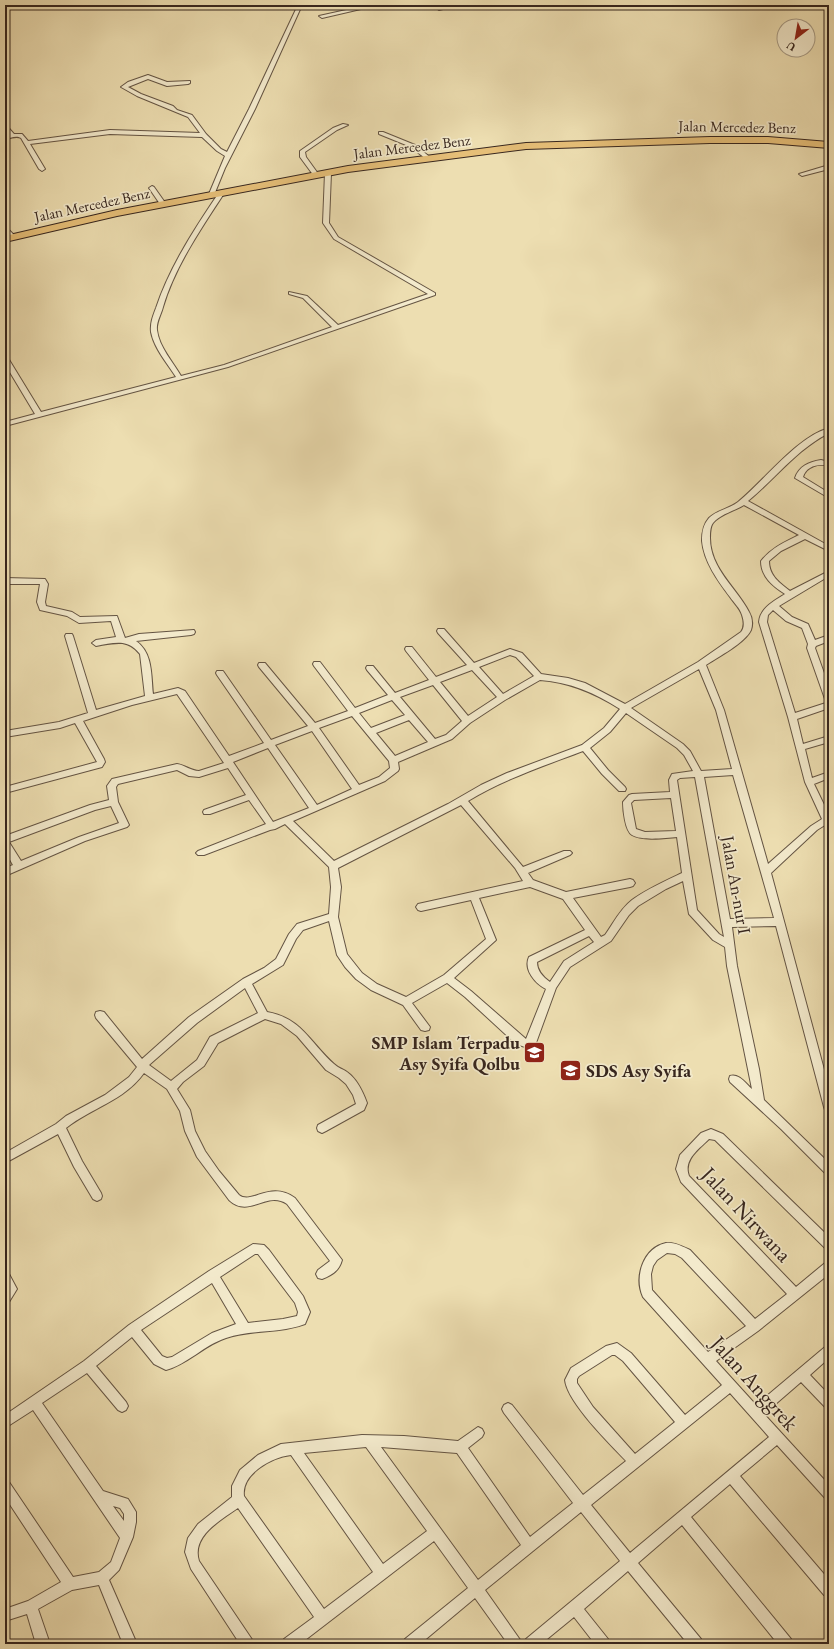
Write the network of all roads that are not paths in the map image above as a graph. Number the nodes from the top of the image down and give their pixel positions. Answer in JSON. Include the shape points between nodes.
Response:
{"nodes":[{"id":1,"x":300,"y":5,"type":"edge"},
{"id":2,"x":376,"y":5,"type":"edge"},
{"id":3,"x":434,"y":5,"type":"edge"},
{"id":4,"x":441,"y":9,"type":"dead end"},
{"id":5,"x":322,"y":16,"type":"dead end"},
{"id":6,"x":188,"y":82,"type":"dead end"},
{"id":7,"x":345,"y":125,"type":"dead end"},
{"id":8,"x":5,"y":126,"type":"edge"},
{"id":9,"x":381,"y":134,"type":"dead end"},
{"id":10,"x":204,"y":135,"type":"junction"},
{"id":11,"x":8,"y":137,"type":"edge"},
{"id":12,"x":27,"y":143,"type":"junction"},
{"id":13,"x":829,"y":144,"type":"edge"},
{"id":14,"x":228,"y":155,"type":"junction"},
{"id":15,"x":428,"y":158,"type":"junction"},
{"id":16,"x":829,"y":167,"type":"edge"},
{"id":17,"x":42,"y":169,"type":"dead end"},
{"id":18,"x":328,"y":173,"type":"junction"},
{"id":19,"x":802,"y":174,"type":"dead end"},
{"id":20,"x":316,"y":175,"type":"junction"},
{"id":21,"x":152,"y":188,"type":"dead end"},
{"id":22,"x":222,"y":192,"type":"junction"},
{"id":23,"x":212,"y":194,"type":"junction"},
{"id":24,"x":163,"y":204,"type":"junction"},
{"id":25,"x":5,"y":228,"type":"edge"},
{"id":26,"x":9,"y":238,"type":"edge"},
{"id":27,"x":291,"y":293,"type":"dead end"},
{"id":28,"x":336,"y":327,"type":"junction"},
{"id":29,"x":5,"y":358,"type":"edge"},
{"id":30,"x":179,"y":377,"type":"junction"},
{"id":31,"x":39,"y":414,"type":"junction"},
{"id":32,"x":5,"y":424,"type":"edge"},
{"id":33,"x":829,"y":430,"type":"edge"},
{"id":34,"x":829,"y":464,"type":"edge"},
{"id":35,"x":829,"y":496,"type":"edge"},
{"id":36,"x":743,"y":501,"type":"junction"},
{"id":37,"x":806,"y":536,"type":"junction"},
{"id":38,"x":829,"y":549,"type":"edge"},
{"id":39,"x":829,"y":573,"type":"edge"},
{"id":40,"x":5,"y":581,"type":"edge"},
{"id":41,"x":790,"y":595,"type":"junction"},
{"id":42,"x":774,"y":606,"type":"junction"},
{"id":43,"x":441,"y":631,"type":"dead end"},
{"id":44,"x":191,"y":632,"type":"dead end"},
{"id":45,"x":69,"y":636,"type":"dead end"},
{"id":46,"x":829,"y":638,"type":"edge"},
{"id":47,"x":124,"y":640,"type":"junction"},
{"id":48,"x":96,"y":643,"type":"dead end"},
{"id":49,"x":812,"y":644,"type":"junction"},
{"id":50,"x":409,"y":649,"type":"dead end"},
{"id":51,"x":317,"y":664,"type":"dead end"},
{"id":52,"x":701,"y":664,"type":"junction"},
{"id":53,"x":262,"y":665,"type":"dead end"},
{"id":54,"x":472,"y":666,"type":"junction"},
{"id":55,"x":370,"y":668,"type":"dead end"},
{"id":56,"x":220,"y":673,"type":"dead end"},
{"id":57,"x":829,"y":673,"type":"edge"},
{"id":58,"x":820,"y":676,"type":"junction"},
{"id":59,"x":539,"y":677,"type":"junction"},
{"id":60,"x":433,"y":681,"type":"junction"},
{"id":61,"x":394,"y":696,"type":"junction"},
{"id":62,"x":149,"y":697,"type":"junction"},
{"id":63,"x":502,"y":698,"type":"junction"},
{"id":64,"x":829,"y":699,"type":"edge"},
{"id":65,"x":829,"y":705,"type":"edge"},
{"id":66,"x":625,"y":708,"type":"junction"},
{"id":67,"x":353,"y":712,"type":"junction"},
{"id":68,"x":93,"y":714,"type":"junction"},
{"id":69,"x":410,"y":716,"type":"junction"},
{"id":70,"x":792,"y":717,"type":"junction"},
{"id":71,"x":78,"y":720,"type":"junction"},
{"id":72,"x":467,"y":721,"type":"junction"},
{"id":73,"x":314,"y":728,"type":"junction"},
{"id":74,"x":371,"y":732,"type":"junction"},
{"id":75,"x":5,"y":734,"type":"edge"},
{"id":76,"x":829,"y":739,"type":"edge"},
{"id":77,"x":271,"y":743,"type":"junction"},
{"id":78,"x":434,"y":744,"type":"junction"},
{"id":79,"x":585,"y":747,"type":"junction"},
{"id":80,"x":799,"y":748,"type":"junction"},
{"id":81,"x":393,"y":760,"type":"junction"},
{"id":82,"x":229,"y":762,"type":"junction"},
{"id":83,"x":737,"y":772,"type":"junction"},
{"id":84,"x":699,"y":774,"type":"junction"},
{"id":85,"x":829,"y":775,"type":"edge"},
{"id":86,"x":809,"y":782,"type":"junction"},
{"id":87,"x":622,"y":789,"type":"dead end"},
{"id":88,"x":5,"y":790,"type":"edge"},
{"id":89,"x":358,"y":790,"type":"junction"},
{"id":90,"x":674,"y":794,"type":"junction"},
{"id":91,"x":251,"y":796,"type":"junction"},
{"id":92,"x":462,"y":800,"type":"junction"},
{"id":93,"x":114,"y":802,"type":"junction"},
{"id":94,"x":315,"y":809,"type":"junction"},
{"id":95,"x":207,"y":812,"type":"dead end"},
{"id":96,"x":828,"y":818,"type":"edge"},
{"id":97,"x":287,"y":821,"type":"junction"},
{"id":98,"x":272,"y":827,"type":"junction"},
{"id":99,"x":682,"y":834,"type":"junction"},
{"id":100,"x":5,"y":840,"type":"edge"},
{"id":101,"x":5,"y":844,"type":"edge"},
{"id":102,"x":567,"y":853,"type":"dead end"},
{"id":103,"x":201,"y":854,"type":"dead end"},
{"id":104,"x":19,"y":866,"type":"junction"},
{"id":105,"x":334,"y":866,"type":"junction"},
{"id":106,"x":522,"y":871,"type":"junction"},
{"id":107,"x":767,"y":871,"type":"junction"},
{"id":108,"x":5,"y":872,"type":"edge"},
{"id":109,"x":687,"y":875,"type":"junction"},
{"id":110,"x":530,"y":883,"type":"junction"},
{"id":111,"x":630,"y":883,"type":"dead end"},
{"id":112,"x":474,"y":896,"type":"junction"},
{"id":113,"x":566,"y":896,"type":"junction"},
{"id":114,"x":421,"y":907,"type":"dead end"},
{"id":115,"x":333,"y":917,"type":"junction"},
{"id":116,"x":779,"y":922,"type":"junction"},
{"id":117,"x":726,"y":923,"type":"junction"},
{"id":118,"x":591,"y":931,"type":"junction"},
{"id":119,"x":600,"y":943,"type":"junction"},
{"id":120,"x":729,"y":945,"type":"junction"},
{"id":121,"x":447,"y":978,"type":"junction"},
{"id":122,"x":246,"y":982,"type":"junction"},
{"id":123,"x":552,"y":987,"type":"junction"},
{"id":124,"x":406,"y":1002,"type":"junction"},
{"id":125,"x":100,"y":1015,"type":"dead end"},
{"id":126,"x":264,"y":1015,"type":"junction"},
{"id":127,"x":425,"y":1027,"type":"dead end"},
{"id":128,"x":142,"y":1066,"type":"junction"},
{"id":129,"x":734,"y":1079,"type":"dead end"},
{"id":130,"x":172,"y":1087,"type":"junction"},
{"id":131,"x":759,"y":1101,"type":"junction"},
{"id":132,"x":829,"y":1107,"type":"edge"},
{"id":133,"x":60,"y":1127,"type":"junction"},
{"id":134,"x":322,"y":1128,"type":"dead end"},
{"id":135,"x":5,"y":1158,"type":"edge"},
{"id":136,"x":829,"y":1170,"type":"edge"},
{"id":137,"x":97,"y":1196,"type":"dead end"},
{"id":138,"x":829,"y":1244,"type":"edge"},
{"id":139,"x":829,"y":1268,"type":"edge"},
{"id":140,"x":322,"y":1274,"type":"dead end"},
{"id":141,"x":213,"y":1275,"type":"junction"},
{"id":142,"x":5,"y":1278,"type":"edge"},
{"id":143,"x":795,"y":1294,"type":"junction"},
{"id":144,"x":5,"y":1298,"type":"edge"},
{"id":145,"x":754,"y":1327,"type":"junction"},
{"id":146,"x":245,"y":1328,"type":"junction"},
{"id":147,"x":133,"y":1329,"type":"junction"},
{"id":148,"x":829,"y":1351,"type":"edge"},
{"id":149,"x":707,"y":1360,"type":"junction"},
{"id":150,"x":88,"y":1365,"type":"junction"},
{"id":151,"x":801,"y":1374,"type":"junction"},
{"id":152,"x":730,"y":1386,"type":"junction"},
{"id":153,"x":34,"y":1403,"type":"junction"},
{"id":154,"x":829,"y":1403,"type":"edge"},
{"id":155,"x":122,"y":1406,"type":"dead end"},
{"id":156,"x":508,"y":1409,"type":"dead end"},
{"id":157,"x":756,"y":1413,"type":"junction"},
{"id":158,"x":5,"y":1422,"type":"edge"},
{"id":159,"x":684,"y":1423,"type":"junction"},
{"id":160,"x":478,"y":1433,"type":"dead end"},
{"id":161,"x":778,"y":1437,"type":"junction"},
{"id":162,"x":370,"y":1442,"type":"junction"},
{"id":163,"x":460,"y":1447,"type":"junction"},
{"id":164,"x":294,"y":1449,"type":"junction"},
{"id":165,"x":635,"y":1462,"type":"junction"},
{"id":166,"x":731,"y":1475,"type":"junction"},
{"id":167,"x":5,"y":1486,"type":"edge"},
{"id":168,"x":829,"y":1494,"type":"edge"},
{"id":169,"x":98,"y":1496,"type":"junction"},
{"id":170,"x":238,"y":1499,"type":"junction"},
{"id":171,"x":582,"y":1504,"type":"junction"},
{"id":172,"x":682,"y":1516,"type":"junction"},
{"id":173,"x":435,"y":1532,"type":"junction"},
{"id":174,"x":127,"y":1536,"type":"junction"},
{"id":175,"x":529,"y":1546,"type":"junction"},
{"id":176,"x":629,"y":1562,"type":"junction"},
{"id":177,"x":381,"y":1573,"type":"junction"},
{"id":178,"x":102,"y":1578,"type":"junction"},
{"id":179,"x":70,"y":1584,"type":"junction"},
{"id":180,"x":477,"y":1590,"type":"junction"},
{"id":181,"x":829,"y":1590,"type":"edge"},
{"id":182,"x":31,"y":1606,"type":"junction"},
{"id":183,"x":575,"y":1608,"type":"junction"},
{"id":184,"x":5,"y":1615,"type":"edge"},
{"id":185,"x":322,"y":1618,"type":"junction"},
{"id":186,"x":43,"y":1644,"type":"edge"},
{"id":187,"x":130,"y":1644,"type":"edge"},
{"id":188,"x":248,"y":1644,"type":"edge"},
{"id":189,"x":289,"y":1644,"type":"edge"},
{"id":190,"x":410,"y":1644,"type":"edge"},
{"id":191,"x":516,"y":1644,"type":"edge"},
{"id":192,"x":531,"y":1644,"type":"edge"},
{"id":193,"x":603,"y":1644,"type":"edge"},
{"id":194,"x":696,"y":1644,"type":"edge"},
{"id":195,"x":786,"y":1644,"type":"edge"}],
"edges":[{"from":1,"to":14,"type":"street"},
{"from":2,"to":5,"type":"street"},
{"from":3,"to":4,"type":"street"},
{"from":6,"to":10,"type":"street","via":[[167,84],[148,77],[124,87],[190,116]]},
{"from":7,"to":20,"type":"street","via":[[303,151],[303,156]]},
{"from":8,"to":11,"type":"street","via":[[10,130]]},
{"from":9,"to":15,"type":"street","via":[[413,146]]},
{"from":10,"to":12,"type":"street","via":[[110,132]]},
{"from":10,"to":14,"type":"street"},
{"from":11,"to":12,"type":"street","via":[[21,135]]},
{"from":12,"to":17,"type":"street"},
{"from":13,"to":15,"type":"main road","name":"Jalan Mercedez Benz","via":[[762,140],[615,142],[526,146]]},
{"from":14,"to":23,"type":"street"},
{"from":15,"to":18,"type":"main road","name":"Jalan Mercedez Benz"},
{"from":16,"to":19,"type":"street"},
{"from":18,"to":20,"type":"main road","name":"Jalan Mercedez Benz"},
{"from":18,"to":28,"type":"street","via":[[326,223],[331,233],[433,294]]},
{"from":20,"to":22,"type":"main road","name":"Jalan Mercedez Benz"},
{"from":21,"to":24,"type":"street"},
{"from":22,"to":23,"type":"main road","name":"Jalan Mercedez Benz"},
{"from":22,"to":30,"type":"street","via":[[188,244],[161,301],[154,324],[157,342]]},
{"from":23,"to":24,"type":"main road","name":"Jalan Mercedez Benz"},
{"from":24,"to":26,"type":"main road","name":"Jalan Mercedez Benz"},
{"from":25,"to":26,"type":"street"},
{"from":27,"to":28,"type":"street","via":[[305,297]]},
{"from":28,"to":30,"type":"street","via":[[226,366]]},
{"from":29,"to":31,"type":"street"},
{"from":30,"to":31,"type":"street"},
{"from":31,"to":32,"type":"street"},
{"from":33,"to":36,"type":"street","via":[[807,444]]},
{"from":34,"to":35,"type":"street","via":[[817,462],[800,472],[799,478]]},
{"from":36,"to":37,"type":"street"},
{"from":36,"to":52,"type":"street","via":[[713,518],[706,529],[706,539],[711,560],[745,612],[748,626],[742,637]]},
{"from":37,"to":38,"type":"street"},
{"from":37,"to":41,"type":"street","via":[[777,550],[765,560],[767,573]]},
{"from":39,"to":41,"type":"street"},
{"from":40,"to":47,"type":"street","via":[[42,581],[44,584],[41,602],[45,609],[69,614],[79,620],[114,618]]},
{"from":41,"to":42,"type":"street"},
{"from":42,"to":49,"type":"street","via":[[789,619],[805,626]]},
{"from":42,"to":70,"type":"street","via":[[765,613],[763,623]]},
{"from":43,"to":54,"type":"street"},
{"from":44,"to":47,"type":"street"},
{"from":45,"to":68,"type":"street"},
{"from":46,"to":49,"type":"street"},
{"from":47,"to":48,"type":"street"},
{"from":47,"to":62,"type":"street","via":[[144,654]]},
{"from":49,"to":58,"type":"street","via":[[811,650]]},
{"from":50,"to":60,"type":"street"},
{"from":51,"to":67,"type":"street"},
{"from":52,"to":66,"type":"street"},
{"from":52,"to":83,"type":"street","via":[[718,701]]},
{"from":53,"to":73,"type":"street"},
{"from":54,"to":59,"type":"street","via":[[512,652],[519,655]]},
{"from":54,"to":60,"type":"street"},
{"from":54,"to":63,"type":"street"},
{"from":55,"to":61,"type":"street"},
{"from":56,"to":77,"type":"street"},
{"from":57,"to":58,"type":"street"},
{"from":58,"to":64,"type":"street"},
{"from":59,"to":63,"type":"street"},
{"from":59,"to":66,"type":"street","name":"Jalan An-nur I","via":[[584,685]]},
{"from":60,"to":61,"type":"street"},
{"from":60,"to":72,"type":"street"},
{"from":61,"to":67,"type":"street"},
{"from":61,"to":69,"type":"street"},
{"from":62,"to":68,"type":"street"},
{"from":62,"to":82,"type":"street","via":[[175,690],[182,693]]},
{"from":63,"to":72,"type":"street"},
{"from":65,"to":70,"type":"street"},
{"from":66,"to":79,"type":"street","via":[[607,730]]},
{"from":66,"to":84,"type":"street","name":"Jalan An-nur I","via":[[680,746]]},
{"from":67,"to":73,"type":"street"},
{"from":67,"to":74,"type":"street"},
{"from":68,"to":71,"type":"street"},
{"from":69,"to":74,"type":"street"},
{"from":69,"to":78,"type":"street"},
{"from":70,"to":80,"type":"street"},
{"from":71,"to":75,"type":"street"},
{"from":71,"to":88,"type":"street","via":[[100,759],[99,765]]},
{"from":72,"to":78,"type":"street","via":[[449,737]]},
{"from":73,"to":77,"type":"street"},
{"from":73,"to":89,"type":"street"},
{"from":74,"to":81,"type":"street"},
{"from":76,"to":80,"type":"street"},
{"from":77,"to":82,"type":"street"},
{"from":77,"to":94,"type":"street"},
{"from":78,"to":81,"type":"street"},
{"from":79,"to":87,"type":"street"},
{"from":79,"to":92,"type":"street","via":[[507,776]]},
{"from":80,"to":86,"type":"street"},
{"from":81,"to":89,"type":"street","via":[[396,767],[394,772]]},
{"from":82,"to":91,"type":"street"},
{"from":82,"to":93,"type":"street","via":[[197,774],[177,767],[115,781],[111,786]]},
{"from":83,"to":84,"type":"street"},
{"from":83,"to":107,"type":"street"},
{"from":84,"to":90,"type":"street","via":[[675,776]]},
{"from":84,"to":117,"type":"street","name":"Jalan An-nur I"},
{"from":85,"to":86,"type":"street"},
{"from":86,"to":96,"type":"street"},
{"from":89,"to":94,"type":"street"},
{"from":90,"to":99,"type":"street"},
{"from":90,"to":99,"type":"street","via":[[632,797],[627,802],[627,809],[632,830],[638,835]]},
{"from":91,"to":95,"type":"street"},
{"from":91,"to":98,"type":"street"},
{"from":92,"to":105,"type":"street"},
{"from":92,"to":106,"type":"street"},
{"from":93,"to":100,"type":"street","via":[[93,807]]},
{"from":93,"to":104,"type":"street","via":[[124,825]]},
{"from":94,"to":97,"type":"street"},
{"from":96,"to":107,"type":"street"},
{"from":97,"to":98,"type":"street"},
{"from":97,"to":105,"type":"street"},
{"from":98,"to":103,"type":"street"},
{"from":99,"to":109,"type":"street"},
{"from":101,"to":104,"type":"street"},
{"from":102,"to":106,"type":"street"},
{"from":104,"to":108,"type":"street"},
{"from":105,"to":115,"type":"street","via":[[336,887]]},
{"from":106,"to":110,"type":"street"},
{"from":107,"to":116,"type":"street"},
{"from":109,"to":119,"type":"street","via":[[635,903],[608,938]]},
{"from":109,"to":120,"type":"street","via":[[692,911],[716,937]]},
{"from":110,"to":112,"type":"street"},
{"from":110,"to":113,"type":"street"},
{"from":111,"to":113,"type":"street"},
{"from":112,"to":114,"type":"street"},
{"from":112,"to":121,"type":"street","via":[[491,940]]},
{"from":113,"to":118,"type":"street"},
{"from":115,"to":122,"type":"street","via":[[300,927],[280,962]]},
{"from":115,"to":124,"type":"street","via":[[342,955],[348,964],[374,987]]},
{"from":116,"to":117,"type":"street"},
{"from":116,"to":132,"type":"street"},
{"from":117,"to":120,"type":"street","name":"Jalan An-nur I"},
{"from":118,"to":119,"type":"street"},
{"from":118,"to":123,"type":"street","via":[[532,960],[532,966],[542,982]]},
{"from":119,"to":123,"type":"street","via":[[569,962]]},
{"from":120,"to":131,"type":"street","name":"Jalan An-nur I"},
{"from":121,"to":123,"type":"street","via":[[520,1041],[528,1044],[532,1040]]},
{"from":121,"to":124,"type":"street"},
{"from":122,"to":126,"type":"street"},
{"from":122,"to":128,"type":"street","via":[[193,1020]]},
{"from":124,"to":127,"type":"street"},
{"from":125,"to":128,"type":"street"},
{"from":126,"to":130,"type":"street","via":[[214,1040],[208,1046],[202,1062]]},
{"from":126,"to":134,"type":"street","via":[[283,1019],[298,1030],[327,1064],[348,1079],[359,1096],[362,1103],[360,1107]]},
{"from":128,"to":130,"type":"street"},
{"from":128,"to":133,"type":"street","via":[[126,1086]]},
{"from":129,"to":131,"type":"street"},
{"from":130,"to":140,"type":"street","via":[[186,1113],[195,1142],[212,1171],[241,1202],[266,1196],[289,1199],[336,1260],[332,1268]]},
{"from":131,"to":136,"type":"street"},
{"from":133,"to":135,"type":"street"},
{"from":133,"to":137,"type":"street"},
{"from":138,"to":143,"type":"street","name":"Jalan Nirwana","via":[[719,1137],[711,1134],[705,1136],[684,1158],[681,1169],[685,1179]]},
{"from":139,"to":143,"type":"street"},
{"from":141,"to":146,"type":"street"},
{"from":141,"to":146,"type":"street","via":[[247,1252],[260,1249],[302,1306],[304,1315],[298,1321],[261,1328]]},
{"from":141,"to":147,"type":"street"},
{"from":142,"to":144,"type":"street","via":[[11,1289]]},
{"from":143,"to":145,"type":"street"},
{"from":145,"to":149,"type":"street"},
{"from":145,"to":149,"type":"street","name":"Jalan Anggrek","via":[[686,1254],[677,1249],[659,1250],[650,1261],[645,1287],[651,1299]]},
{"from":146,"to":147,"type":"street","via":[[223,1333],[174,1362],[166,1364],[158,1360]]},
{"from":147,"to":150,"type":"street"},
{"from":148,"to":151,"type":"street"},
{"from":149,"to":152,"type":"street","name":"Jalan Anggrek"},
{"from":150,"to":153,"type":"street"},
{"from":150,"to":155,"type":"street"},
{"from":151,"to":154,"type":"street"},
{"from":151,"to":157,"type":"street"},
{"from":152,"to":157,"type":"street","name":"Jalan Anggrek"},
{"from":152,"to":159,"type":"street"},
{"from":153,"to":158,"type":"street"},
{"from":153,"to":169,"type":"street"},
{"from":156,"to":171,"type":"street"},
{"from":157,"to":161,"type":"street","name":"Jalan Anggrek"},
{"from":159,"to":165,"type":"street"},
{"from":159,"to":165,"type":"street","via":[[622,1352],[610,1350],[575,1372],[571,1379],[578,1398]]},
{"from":160,"to":163,"type":"street"},
{"from":161,"to":166,"type":"street"},
{"from":161,"to":168,"type":"street","name":"Jalan Anggrek"},
{"from":162,"to":163,"type":"street"},
{"from":162,"to":164,"type":"street","via":[[350,1441]]},
{"from":162,"to":173,"type":"street"},
{"from":163,"to":175,"type":"street"},
{"from":164,"to":170,"type":"street","via":[[281,1450],[269,1455],[252,1468],[238,1486]]},
{"from":164,"to":177,"type":"street"},
{"from":165,"to":171,"type":"street"},
{"from":166,"to":172,"type":"street"},
{"from":166,"to":181,"type":"street"},
{"from":167,"to":179,"type":"street"},
{"from":169,"to":174,"type":"street"},
{"from":169,"to":174,"type":"street","via":[[124,1503],[129,1509]]},
{"from":170,"to":185,"type":"street"},
{"from":170,"to":188,"type":"street","via":[[202,1529],[196,1536],[191,1551],[195,1565]]},
{"from":171,"to":175,"type":"street"},
{"from":171,"to":176,"type":"street"},
{"from":172,"to":176,"type":"street"},
{"from":172,"to":195,"type":"street"},
{"from":173,"to":177,"type":"street"},
{"from":173,"to":180,"type":"street"},
{"from":174,"to":178,"type":"street","via":[[116,1566]]},
{"from":175,"to":180,"type":"street"},
{"from":176,"to":183,"type":"street"},
{"from":176,"to":194,"type":"street"},
{"from":177,"to":185,"type":"street"},
{"from":178,"to":179,"type":"street"},
{"from":178,"to":187,"type":"street"},
{"from":179,"to":182,"type":"street"},
{"from":180,"to":190,"type":"street"},
{"from":180,"to":191,"type":"street"},
{"from":182,"to":184,"type":"street"},
{"from":182,"to":186,"type":"street"},
{"from":183,"to":192,"type":"street"},
{"from":183,"to":193,"type":"street"},
{"from":185,"to":189,"type":"street"}]}
